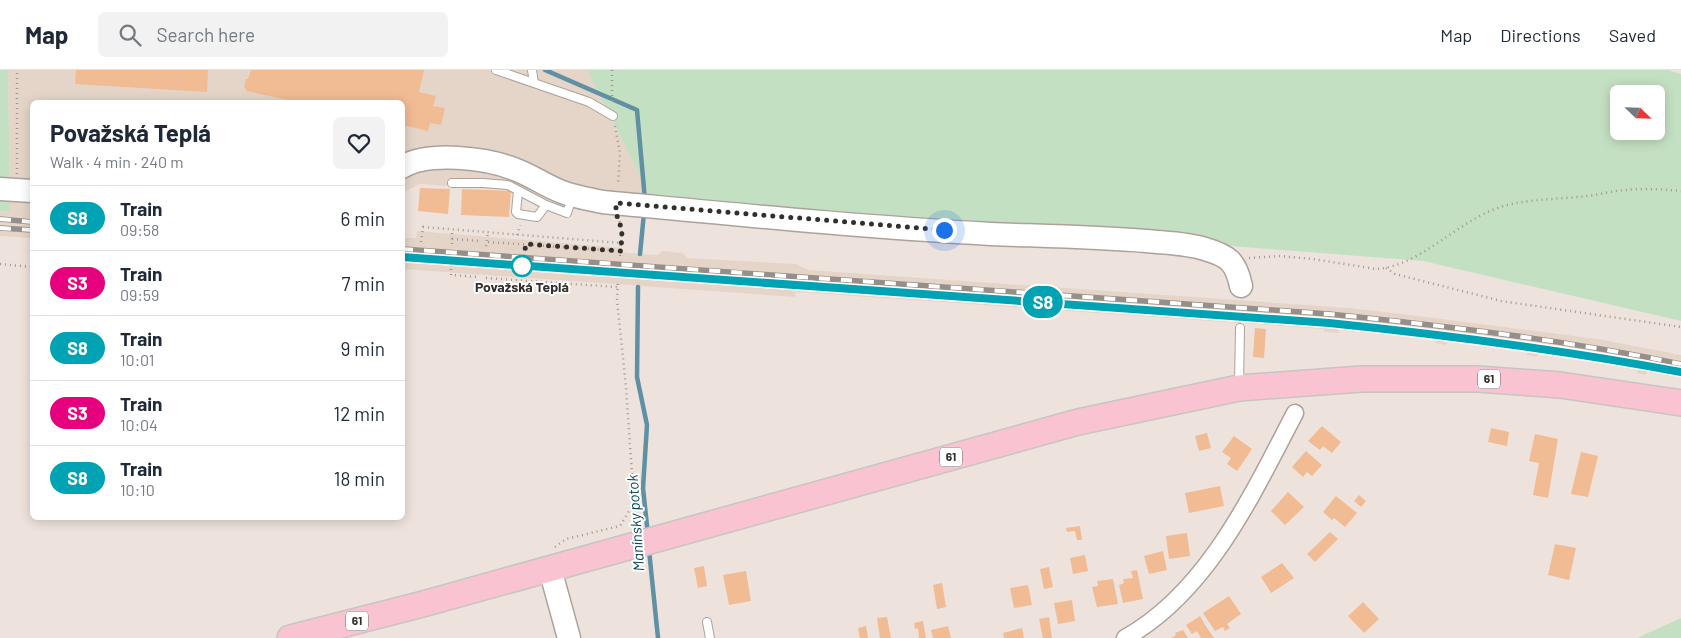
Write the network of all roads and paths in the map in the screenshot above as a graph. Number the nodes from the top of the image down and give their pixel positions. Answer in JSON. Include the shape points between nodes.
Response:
{"nodes":[{"id":1,"x":17,"y":70,"type":"edge"},
{"id":2,"x":496,"y":70,"type":"edge"},
{"id":3,"x":532,"y":70,"type":"edge"},
{"id":4,"x":612,"y":70,"type":"edge"},
{"id":5,"x":534,"y":83,"type":"junction"},
{"id":6,"x":612,"y":116,"type":"junction"},
{"id":7,"x":405,"y":166,"type":"edge"},
{"id":8,"x":452,"y":183,"type":"dead end"},
{"id":9,"x":16,"y":190,"type":"edge"},
{"id":10,"x":518,"y":191,"type":"junction"},
{"id":11,"x":1681,"y":191,"type":"edge"},
{"id":12,"x":572,"y":196,"type":"junction"},
{"id":13,"x":623,"y":203,"type":"junction"},
{"id":14,"x":546,"y":205,"type":"junction"},
{"id":15,"x":452,"y":229,"type":"junction"},
{"id":16,"x":488,"y":232,"type":"junction"},
{"id":17,"x":452,"y":239,"type":"junction"},
{"id":18,"x":481,"y":241,"type":"dead end"},
{"id":19,"x":422,"y":242,"type":"dead end"},
{"id":20,"x":488,"y":242,"type":"dead end"},
{"id":21,"x":621,"y":243,"type":"junction"},
{"id":22,"x":452,"y":244,"type":"dead end"},
{"id":23,"x":486,"y":246,"type":"dead end"},
{"id":24,"x":621,"y":251,"type":"junction"},
{"id":25,"x":620,"y":256,"type":"dead end"},
{"id":26,"x":1228,"y":258,"type":"junction"},
{"id":27,"x":0,"y":264,"type":"edge"},
{"id":28,"x":30,"y":267,"type":"edge"},
{"id":29,"x":1386,"y":268,"type":"junction"},
{"id":30,"x":451,"y":269,"type":"dead end"},
{"id":31,"x":478,"y":277,"type":"dead end"},
{"id":32,"x":486,"y":278,"type":"dead end"},
{"id":33,"x":618,"y":281,"type":"dead end"},
{"id":34,"x":1241,"y":286,"type":"dead end"},
{"id":35,"x":618,"y":287,"type":"junction"},
{"id":36,"x":1681,"y":327,"type":"edge"},
{"id":37,"x":1240,"y":328,"type":"dead end"},
{"id":38,"x":1239,"y":388,"type":"junction"},
{"id":39,"x":1681,"y":403,"type":"edge"},
{"id":40,"x":1295,"y":413,"type":"dead end"},
{"id":41,"x":566,"y":540,"type":"dead end"},
{"id":42,"x":550,"y":569,"type":"junction"},
{"id":43,"x":707,"y":622,"type":"dead end"},
{"id":44,"x":290,"y":638,"type":"edge"},
{"id":45,"x":569,"y":638,"type":"edge"},
{"id":46,"x":710,"y":638,"type":"edge"},
{"id":47,"x":1126,"y":638,"type":"edge"}],
"edges":[{"from":1,"to":9,"type":"path"},
{"from":2,"to":5,"type":"lane"},
{"from":3,"to":5,"type":"lane"},
{"from":4,"to":6,"type":"path"},
{"from":5,"to":6,"type":"lane","via":[[589,102]]},
{"from":6,"to":13,"type":"path","via":[[620,153]]},
{"from":7,"to":12,"type":"street","via":[[426,159],[486,161],[515,169]]},
{"from":8,"to":10,"type":"lane","via":[[501,184]]},
{"from":10,"to":14,"type":"lane"},
{"from":10,"to":14,"type":"lane","via":[[518,214],[537,217]]},
{"from":11,"to":29,"type":"path","via":[[1657,188],[1617,190],[1513,204],[1473,219],[1404,263]]},
{"from":12,"to":13,"type":"street"},
{"from":12,"to":14,"type":"lane","via":[[567,213]]},
{"from":13,"to":21,"type":"path","via":[[616,213],[622,230]]},
{"from":13,"to":26,"type":"street","via":[[991,234],[1181,244],[1205,248]]},
{"from":15,"to":16,"type":"path"},
{"from":15,"to":17,"type":"path"},
{"from":15,"to":19,"type":"path","via":[[422,227]]},
{"from":16,"to":21,"type":"path"},
{"from":16,"to":23,"type":"path"},
{"from":17,"to":18,"type":"path"},
{"from":17,"to":22,"type":"path"},
{"from":20,"to":24,"type":"path"},
{"from":21,"to":24,"type":"path"},
{"from":24,"to":25,"type":"path"},
{"from":26,"to":29,"type":"path","via":[[1280,256]]},
{"from":26,"to":34,"type":"street","via":[[1235,265]]},
{"from":27,"to":28,"type":"path"},
{"from":29,"to":36,"type":"path","via":[[1395,274],[1501,301]]},
{"from":30,"to":31,"type":"path","via":[[451,275]]},
{"from":32,"to":35,"type":"path"},
{"from":33,"to":35,"type":"path"},
{"from":35,"to":41,"type":"path","via":[[634,503],[620,526]]},
{"from":37,"to":38,"type":"lane"},
{"from":38,"to":39,"type":"main road","number":"61","via":[[1362,379],[1477,379],[1560,385]]},
{"from":38,"to":42,"type":"main road","number":"61","via":[[1078,422]]},
{"from":40,"to":47,"type":"street","via":[[1237,521],[1210,560],[1173,602]]},
{"from":42,"to":44,"type":"main road","number":"61"},
{"from":42,"to":45,"type":"street"},
{"from":43,"to":46,"type":"lane"}]}
